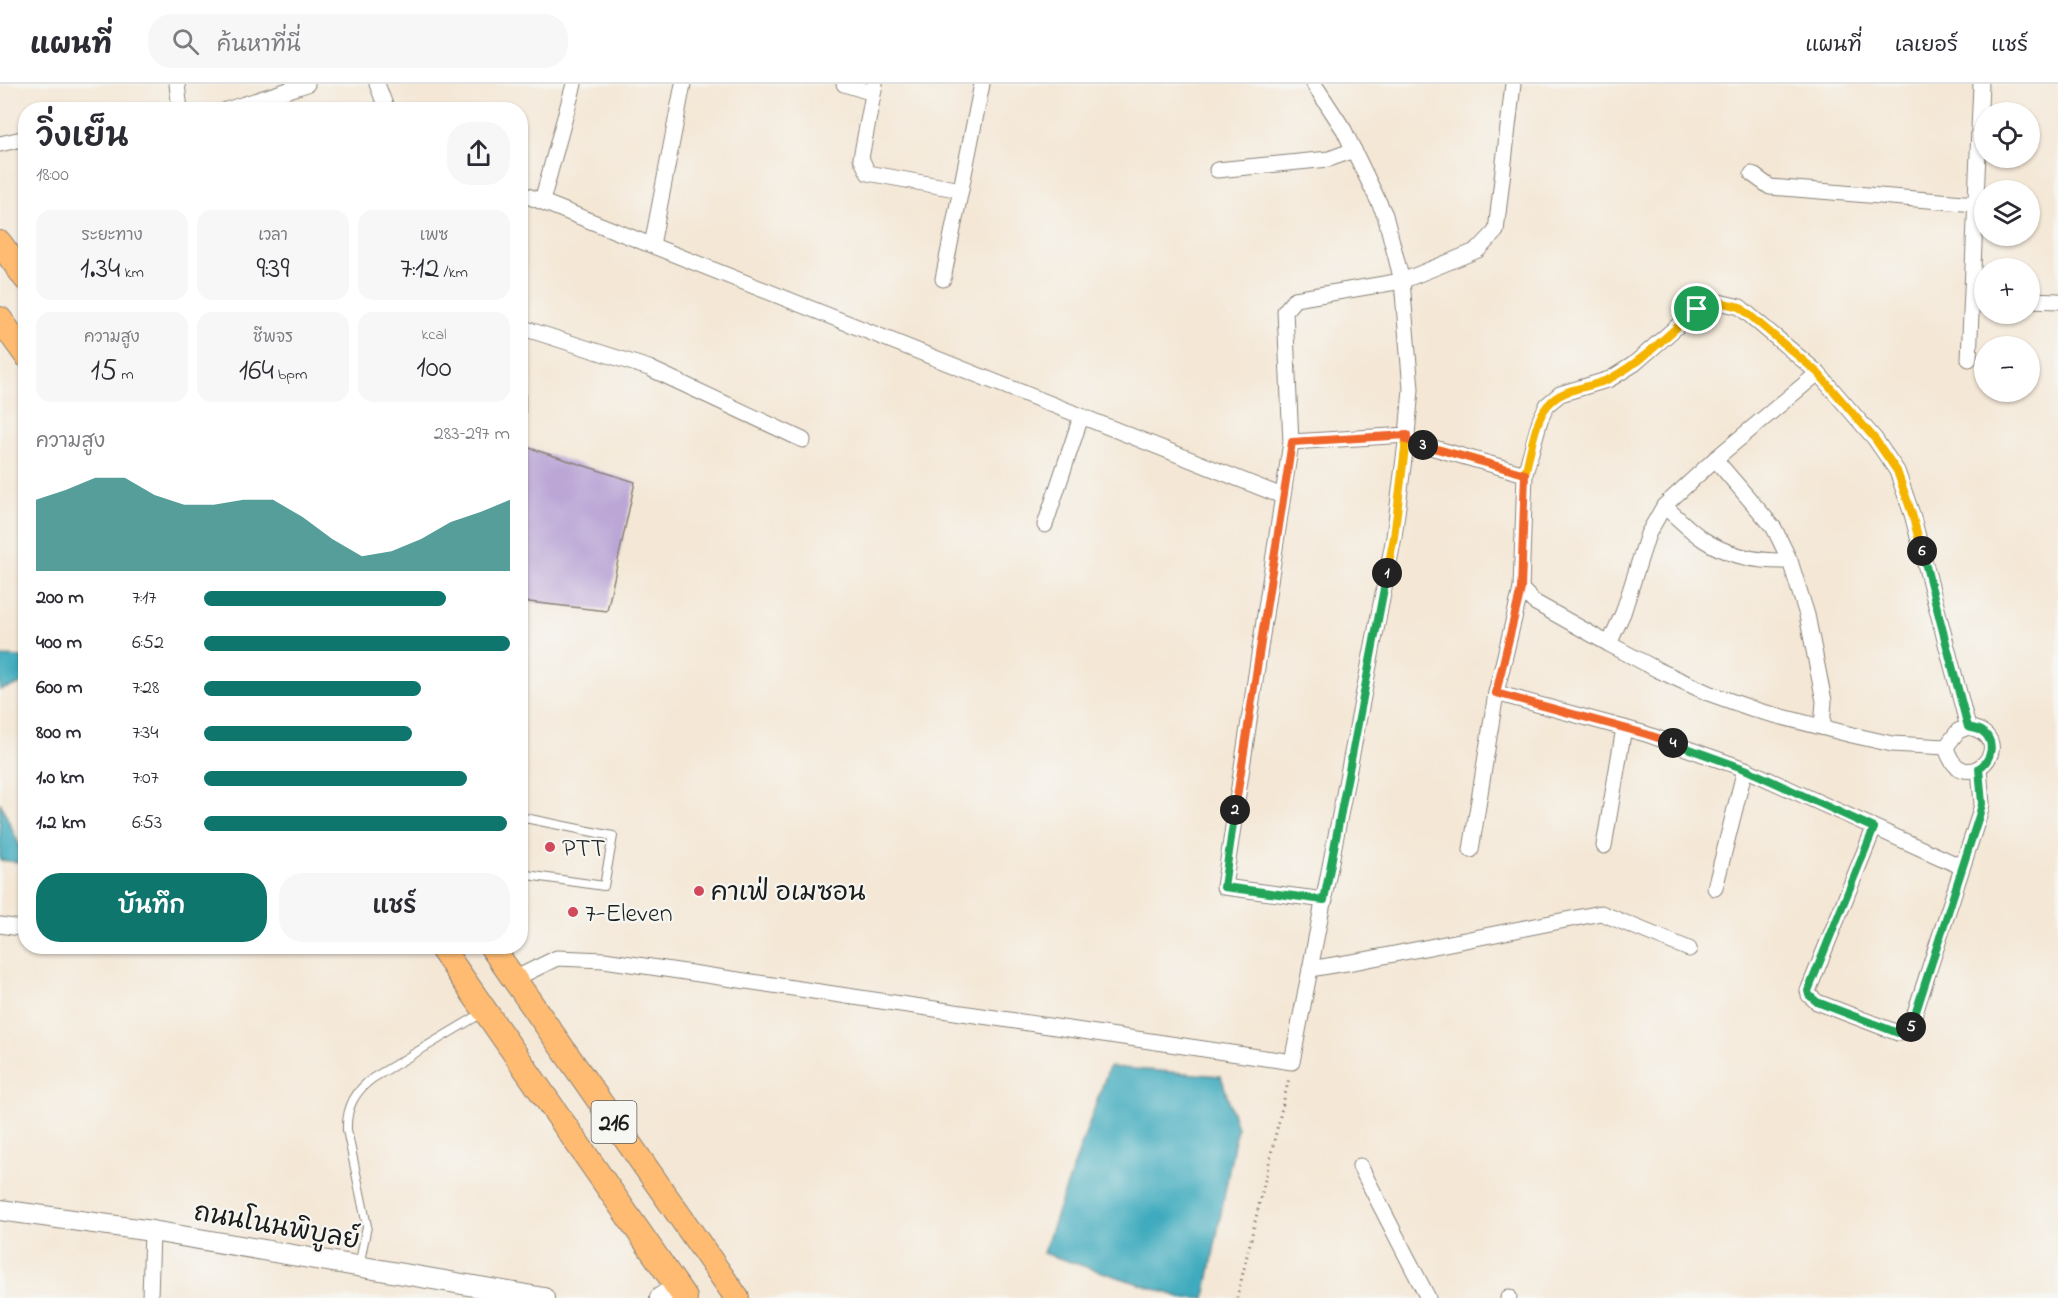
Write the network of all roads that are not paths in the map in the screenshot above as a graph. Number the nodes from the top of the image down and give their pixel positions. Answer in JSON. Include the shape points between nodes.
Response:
{"nodes":[{"id":1,"x":177,"y":84,"type":"edge"},
{"id":2,"x":307,"y":84,"type":"edge"},
{"id":3,"x":377,"y":84,"type":"edge"},
{"id":4,"x":574,"y":84,"type":"edge"},
{"id":5,"x":683,"y":84,"type":"edge"},
{"id":6,"x":844,"y":84,"type":"edge"},
{"id":7,"x":982,"y":84,"type":"edge"},
{"id":8,"x":1314,"y":84,"type":"edge"},
{"id":9,"x":1513,"y":84,"type":"edge"},
{"id":10,"x":1982,"y":84,"type":"edge"},
{"id":11,"x":874,"y":88,"type":"edge"},
{"id":12,"x":179,"y":102,"type":"edge"},
{"id":13,"x":251,"y":102,"type":"edge"},
{"id":14,"x":384,"y":102,"type":"edge"},
{"id":15,"x":18,"y":140,"type":"edge"},
{"id":16,"x":0,"y":144,"type":"edge"},
{"id":17,"x":1354,"y":150,"type":"junction"},
{"id":18,"x":1217,"y":170,"type":"dead end"},
{"id":19,"x":1752,"y":174,"type":"dead end"},
{"id":20,"x":1977,"y":180,"type":"edge"},
{"id":21,"x":961,"y":190,"type":"junction"},
{"id":22,"x":528,"y":196,"type":"edge"},
{"id":23,"x":542,"y":201,"type":"junction"},
{"id":24,"x":1974,"y":204,"type":"edge"},
{"id":25,"x":0,"y":243,"type":"edge"},
{"id":26,"x":652,"y":245,"type":"junction"},
{"id":27,"x":18,"y":268,"type":"edge"},
{"id":28,"x":943,"y":279,"type":"dead end"},
{"id":29,"x":1402,"y":281,"type":"junction"},
{"id":30,"x":2040,"y":301,"type":"edge"},
{"id":31,"x":2058,"y":302,"type":"edge"},
{"id":32,"x":0,"y":318,"type":"edge"},
{"id":33,"x":1974,"y":324,"type":"edge"},
{"id":34,"x":528,"y":330,"type":"edge"},
{"id":35,"x":18,"y":344,"type":"edge"},
{"id":36,"x":1969,"y":359,"type":"dead end"},
{"id":37,"x":1818,"y":373,"type":"junction"},
{"id":38,"x":1081,"y":417,"type":"junction"},
{"id":39,"x":1407,"y":438,"type":"junction"},
{"id":40,"x":803,"y":440,"type":"dead end"},
{"id":41,"x":1292,"y":442,"type":"junction"},
{"id":42,"x":1715,"y":459,"type":"junction"},
{"id":43,"x":1525,"y":474,"type":"junction"},
{"id":44,"x":1282,"y":496,"type":"junction"},
{"id":45,"x":1664,"y":506,"type":"junction"},
{"id":46,"x":1045,"y":525,"type":"dead end"},
{"id":47,"x":1790,"y":561,"type":"junction"},
{"id":48,"x":1521,"y":589,"type":"junction"},
{"id":49,"x":1609,"y":644,"type":"junction"},
{"id":50,"x":1496,"y":693,"type":"junction"},
{"id":51,"x":1822,"y":727,"type":"junction"},
{"id":52,"x":1968,"y":727,"type":"junction"},
{"id":53,"x":1624,"y":728,"type":"junction"},
{"id":54,"x":1946,"y":747,"type":"junction"},
{"id":55,"x":1979,"y":768,"type":"junction"},
{"id":56,"x":1745,"y":769,"type":"junction"},
{"id":57,"x":528,"y":819,"type":"edge"},
{"id":58,"x":1874,"y":828,"type":"junction"},
{"id":59,"x":1604,"y":846,"type":"dead end"},
{"id":60,"x":1471,"y":850,"type":"dead end"},
{"id":61,"x":1962,"y":867,"type":"junction"},
{"id":62,"x":528,"y":874,"type":"edge"},
{"id":63,"x":1715,"y":888,"type":"dead end"},
{"id":64,"x":1324,"y":900,"type":"junction"},
{"id":65,"x":0,"y":925,"type":"edge"},
{"id":66,"x":18,"y":928,"type":"edge"},
{"id":67,"x":1689,"y":949,"type":"dead end"},
{"id":68,"x":446,"y":954,"type":"edge"},
{"id":69,"x":497,"y":954,"type":"edge"},
{"id":70,"x":1318,"y":967,"type":"junction"},
{"id":71,"x":514,"y":979,"type":"junction"},
{"id":72,"x":485,"y":1011,"type":"junction"},
{"id":73,"x":1360,"y":1166,"type":"dead end"},
{"id":74,"x":0,"y":1210,"type":"edge"},
{"id":75,"x":152,"y":1231,"type":"junction"},
{"id":76,"x":359,"y":1266,"type":"junction"},
{"id":77,"x":674,"y":1294,"type":"edge"},
{"id":78,"x":150,"y":1298,"type":"edge"},
{"id":79,"x":544,"y":1298,"type":"edge"},
{"id":80,"x":737,"y":1298,"type":"edge"},
{"id":81,"x":1428,"y":1298,"type":"edge"}],
"edges":[{"from":1,"to":12,"type":"street"},
{"from":2,"to":13,"type":"street"},
{"from":3,"to":14,"type":"street"},
{"from":4,"to":23,"type":"street"},
{"from":5,"to":26,"type":"street"},
{"from":6,"to":11,"type":"street"},
{"from":7,"to":21,"type":"street"},
{"from":8,"to":17,"type":"street"},
{"from":9,"to":29,"type":"street","via":[[1496,231],[1478,250]]},
{"from":10,"to":20,"type":"street"},
{"from":11,"to":21,"type":"street","via":[[861,158],[868,173]]},
{"from":15,"to":16,"type":"street"},
{"from":17,"to":18,"type":"street","via":[[1329,159]]},
{"from":17,"to":29,"type":"street","via":[[1385,215]]},
{"from":19,"to":24,"type":"street","via":[[1770,187]]},
{"from":21,"to":28,"type":"street"},
{"from":22,"to":23,"type":"street"},
{"from":23,"to":26,"type":"street"},
{"from":25,"to":27,"type":"main road"},
{"from":26,"to":38,"type":"street"},
{"from":29,"to":39,"type":"street","via":[[1411,388]]},
{"from":29,"to":41,"type":"street","via":[[1295,299],[1285,311]]},
{"from":30,"to":31,"type":"street"},
{"from":32,"to":35,"type":"main road"},
{"from":33,"to":36,"type":"street"},
{"from":34,"to":40,"type":"street","via":[[649,368]]},
{"from":37,"to":42,"type":"street"},
{"from":37,"to":43,"type":"street","via":[[1740,307],[1715,301],[1697,309],[1634,364],[1610,379],[1560,394],[1547,405]]},
{"from":37,"to":52,"type":"street","via":[[1897,471]]},
{"from":38,"to":44,"type":"street"},
{"from":38,"to":46,"type":"street"},
{"from":39,"to":41,"type":"street"},
{"from":39,"to":43,"type":"street"},
{"from":39,"to":64,"type":"street","via":[[1394,537]]},
{"from":41,"to":44,"type":"street"},
{"from":42,"to":45,"type":"street"},
{"from":42,"to":47,"type":"street","via":[[1774,528]]},
{"from":43,"to":48,"type":"street"},
{"from":44,"to":64,"type":"street","via":[[1224,887]]},
{"from":45,"to":47,"type":"street","via":[[1703,540],[1737,556],[1766,562]]},
{"from":45,"to":49,"type":"street","via":[[1648,534],[1623,614]]},
{"from":47,"to":51,"type":"street","via":[[1807,615],[1824,701]]},
{"from":48,"to":49,"type":"street","via":[[1534,602]]},
{"from":48,"to":50,"type":"street"},
{"from":49,"to":51,"type":"street","via":[[1708,693]]},
{"from":50,"to":53,"type":"street"},
{"from":50,"to":60,"type":"street"},
{"from":51,"to":54,"type":"street","via":[[1893,744]]},
{"from":52,"to":54,"type":"street","via":[[1958,730]]},
{"from":52,"to":55,"type":"street","via":[[1982,731],[1990,741],[1991,753]]},
{"from":53,"to":56,"type":"street"},
{"from":53,"to":59,"type":"street"},
{"from":54,"to":55,"type":"street","via":[[1948,757],[1963,770]]},
{"from":55,"to":61,"type":"street","via":[[1982,804]]},
{"from":56,"to":58,"type":"street"},
{"from":56,"to":63,"type":"street"},
{"from":57,"to":62,"type":"lane","via":[[613,836],[604,886]]},
{"from":58,"to":61,"type":"street"},
{"from":58,"to":61,"type":"street","via":[[1808,991],[1817,1002],[1898,1033],[1908,1031]]},
{"from":64,"to":70,"type":"street"},
{"from":65,"to":66,"type":"street"},
{"from":67,"to":70,"type":"street","via":[[1601,913]]},
{"from":68,"to":72,"type":"main road","number":"216"},
{"from":69,"to":71,"type":"main road","number":"216"},
{"from":70,"to":71,"type":"street","via":[[1292,1062],[604,960],[556,958]]},
{"from":71,"to":80,"type":"main road","number":"216"},
{"from":72,"to":76,"type":"lane","via":[[363,1086],[349,1107],[347,1130],[367,1226]]},
{"from":72,"to":77,"type":"main road","number":"216"},
{"from":73,"to":81,"type":"street"},
{"from":74,"to":75,"type":"street","name":"ถนนโนนพิบูลย์"},
{"from":75,"to":76,"type":"street","name":"ถนนโนนพิบูลย์"},
{"from":75,"to":78,"type":"street"},
{"from":76,"to":79,"type":"street","name":"ถนนโนนพิบูลย์"}]}
